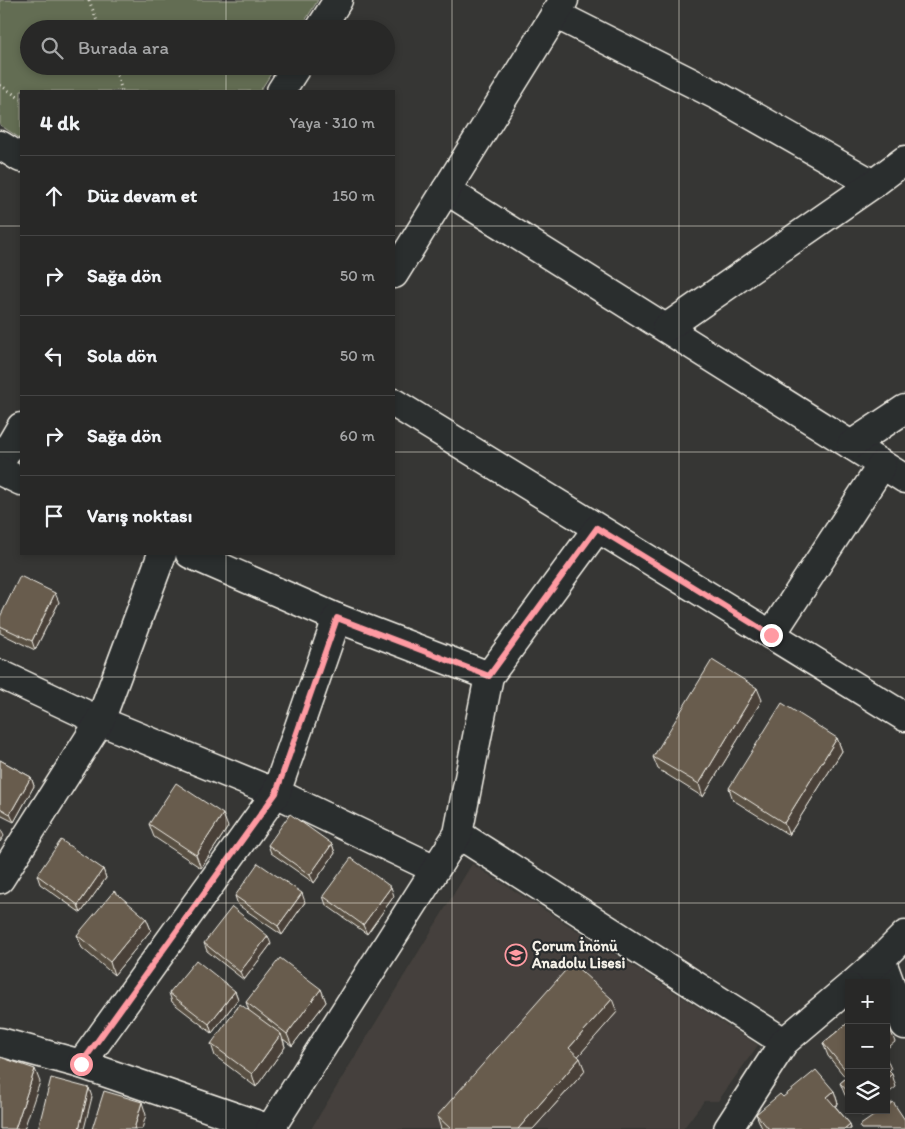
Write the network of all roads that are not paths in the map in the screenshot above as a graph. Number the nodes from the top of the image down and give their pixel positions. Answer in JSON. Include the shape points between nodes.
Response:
{"nodes":[{"id":1,"x":338,"y":0,"type":"edge"},
{"id":2,"x":559,"y":7,"type":"edge"},
{"id":3,"x":326,"y":20,"type":"edge"},
{"id":4,"x":291,"y":75,"type":"edge"},
{"id":5,"x":282,"y":90,"type":"edge"},
{"id":6,"x":0,"y":145,"type":"edge"},
{"id":7,"x":20,"y":157,"type":"edge"},
{"id":8,"x":905,"y":160,"type":"edge"},
{"id":9,"x":873,"y":184,"type":"junction"},
{"id":10,"x":446,"y":190,"type":"junction"},
{"id":11,"x":395,"y":272,"type":"edge"},
{"id":12,"x":666,"y":328,"type":"junction"},
{"id":13,"x":395,"y":404,"type":"edge"},
{"id":14,"x":905,"y":409,"type":"edge"},
{"id":15,"x":20,"y":429,"type":"edge"},
{"id":16,"x":851,"y":446,"type":"junction"},
{"id":17,"x":0,"y":463,"type":"edge"},
{"id":18,"x":882,"y":465,"type":"junction"},
{"id":19,"x":0,"y":471,"type":"edge"},
{"id":20,"x":905,"y":479,"type":"edge"},
{"id":21,"x":20,"y":481,"type":"edge"},
{"id":22,"x":597,"y":528,"type":"junction"},
{"id":23,"x":162,"y":555,"type":"edge"},
{"id":24,"x":192,"y":555,"type":"edge"},
{"id":25,"x":337,"y":618,"type":"junction"},
{"id":26,"x":771,"y":635,"type":"junction"},
{"id":27,"x":0,"y":674,"type":"edge"},
{"id":28,"x":489,"y":676,"type":"junction"},
{"id":29,"x":905,"y":717,"type":"edge"},
{"id":30,"x":100,"y":721,"type":"junction"},
{"id":31,"x":276,"y":793,"type":"junction"},
{"id":32,"x":458,"y":834,"type":"junction"},
{"id":33,"x":435,"y":869,"type":"junction"},
{"id":34,"x":0,"y":878,"type":"edge"},
{"id":35,"x":905,"y":935,"type":"edge"},
{"id":36,"x":881,"y":960,"type":"junction"},
{"id":37,"x":859,"y":979,"type":"edge"},
{"id":38,"x":845,"y":990,"type":"edge"},
{"id":39,"x":905,"y":1025,"type":"edge"},
{"id":40,"x":0,"y":1042,"type":"edge"},
{"id":41,"x":784,"y":1042,"type":"junction"},
{"id":42,"x":81,"y":1064,"type":"junction"},
{"id":43,"x":270,"y":1129,"type":"edge"},
{"id":44,"x":728,"y":1129,"type":"edge"}],
"edges":[{"from":1,"to":3,"type":"street"},
{"from":2,"to":9,"type":"street"},
{"from":2,"to":10,"type":"street"},
{"from":4,"to":5,"type":"street"},
{"from":6,"to":7,"type":"street"},
{"from":8,"to":9,"type":"street"},
{"from":9,"to":12,"type":"street"},
{"from":10,"to":11,"type":"street"},
{"from":10,"to":12,"type":"street"},
{"from":12,"to":16,"type":"street"},
{"from":13,"to":22,"type":"street"},
{"from":14,"to":16,"type":"street"},
{"from":15,"to":17,"type":"street"},
{"from":16,"to":18,"type":"street"},
{"from":18,"to":20,"type":"street"},
{"from":18,"to":26,"type":"street"},
{"from":19,"to":21,"type":"street"},
{"from":22,"to":26,"type":"street"},
{"from":22,"to":28,"type":"street"},
{"from":23,"to":30,"type":"street"},
{"from":24,"to":25,"type":"street"},
{"from":25,"to":28,"type":"street"},
{"from":25,"to":31,"type":"street"},
{"from":26,"to":29,"type":"street"},
{"from":27,"to":30,"type":"street"},
{"from":28,"to":32,"type":"street"},
{"from":30,"to":31,"type":"street"},
{"from":30,"to":34,"type":"street"},
{"from":31,"to":33,"type":"street"},
{"from":31,"to":42,"type":"street"},
{"from":32,"to":33,"type":"street"},
{"from":32,"to":41,"type":"street"},
{"from":33,"to":43,"type":"street"},
{"from":35,"to":36,"type":"street"},
{"from":36,"to":37,"type":"street"},
{"from":36,"to":39,"type":"street"},
{"from":38,"to":41,"type":"street"},
{"from":40,"to":42,"type":"street"},
{"from":41,"to":44,"type":"street"},
{"from":42,"to":43,"type":"street"}]}
